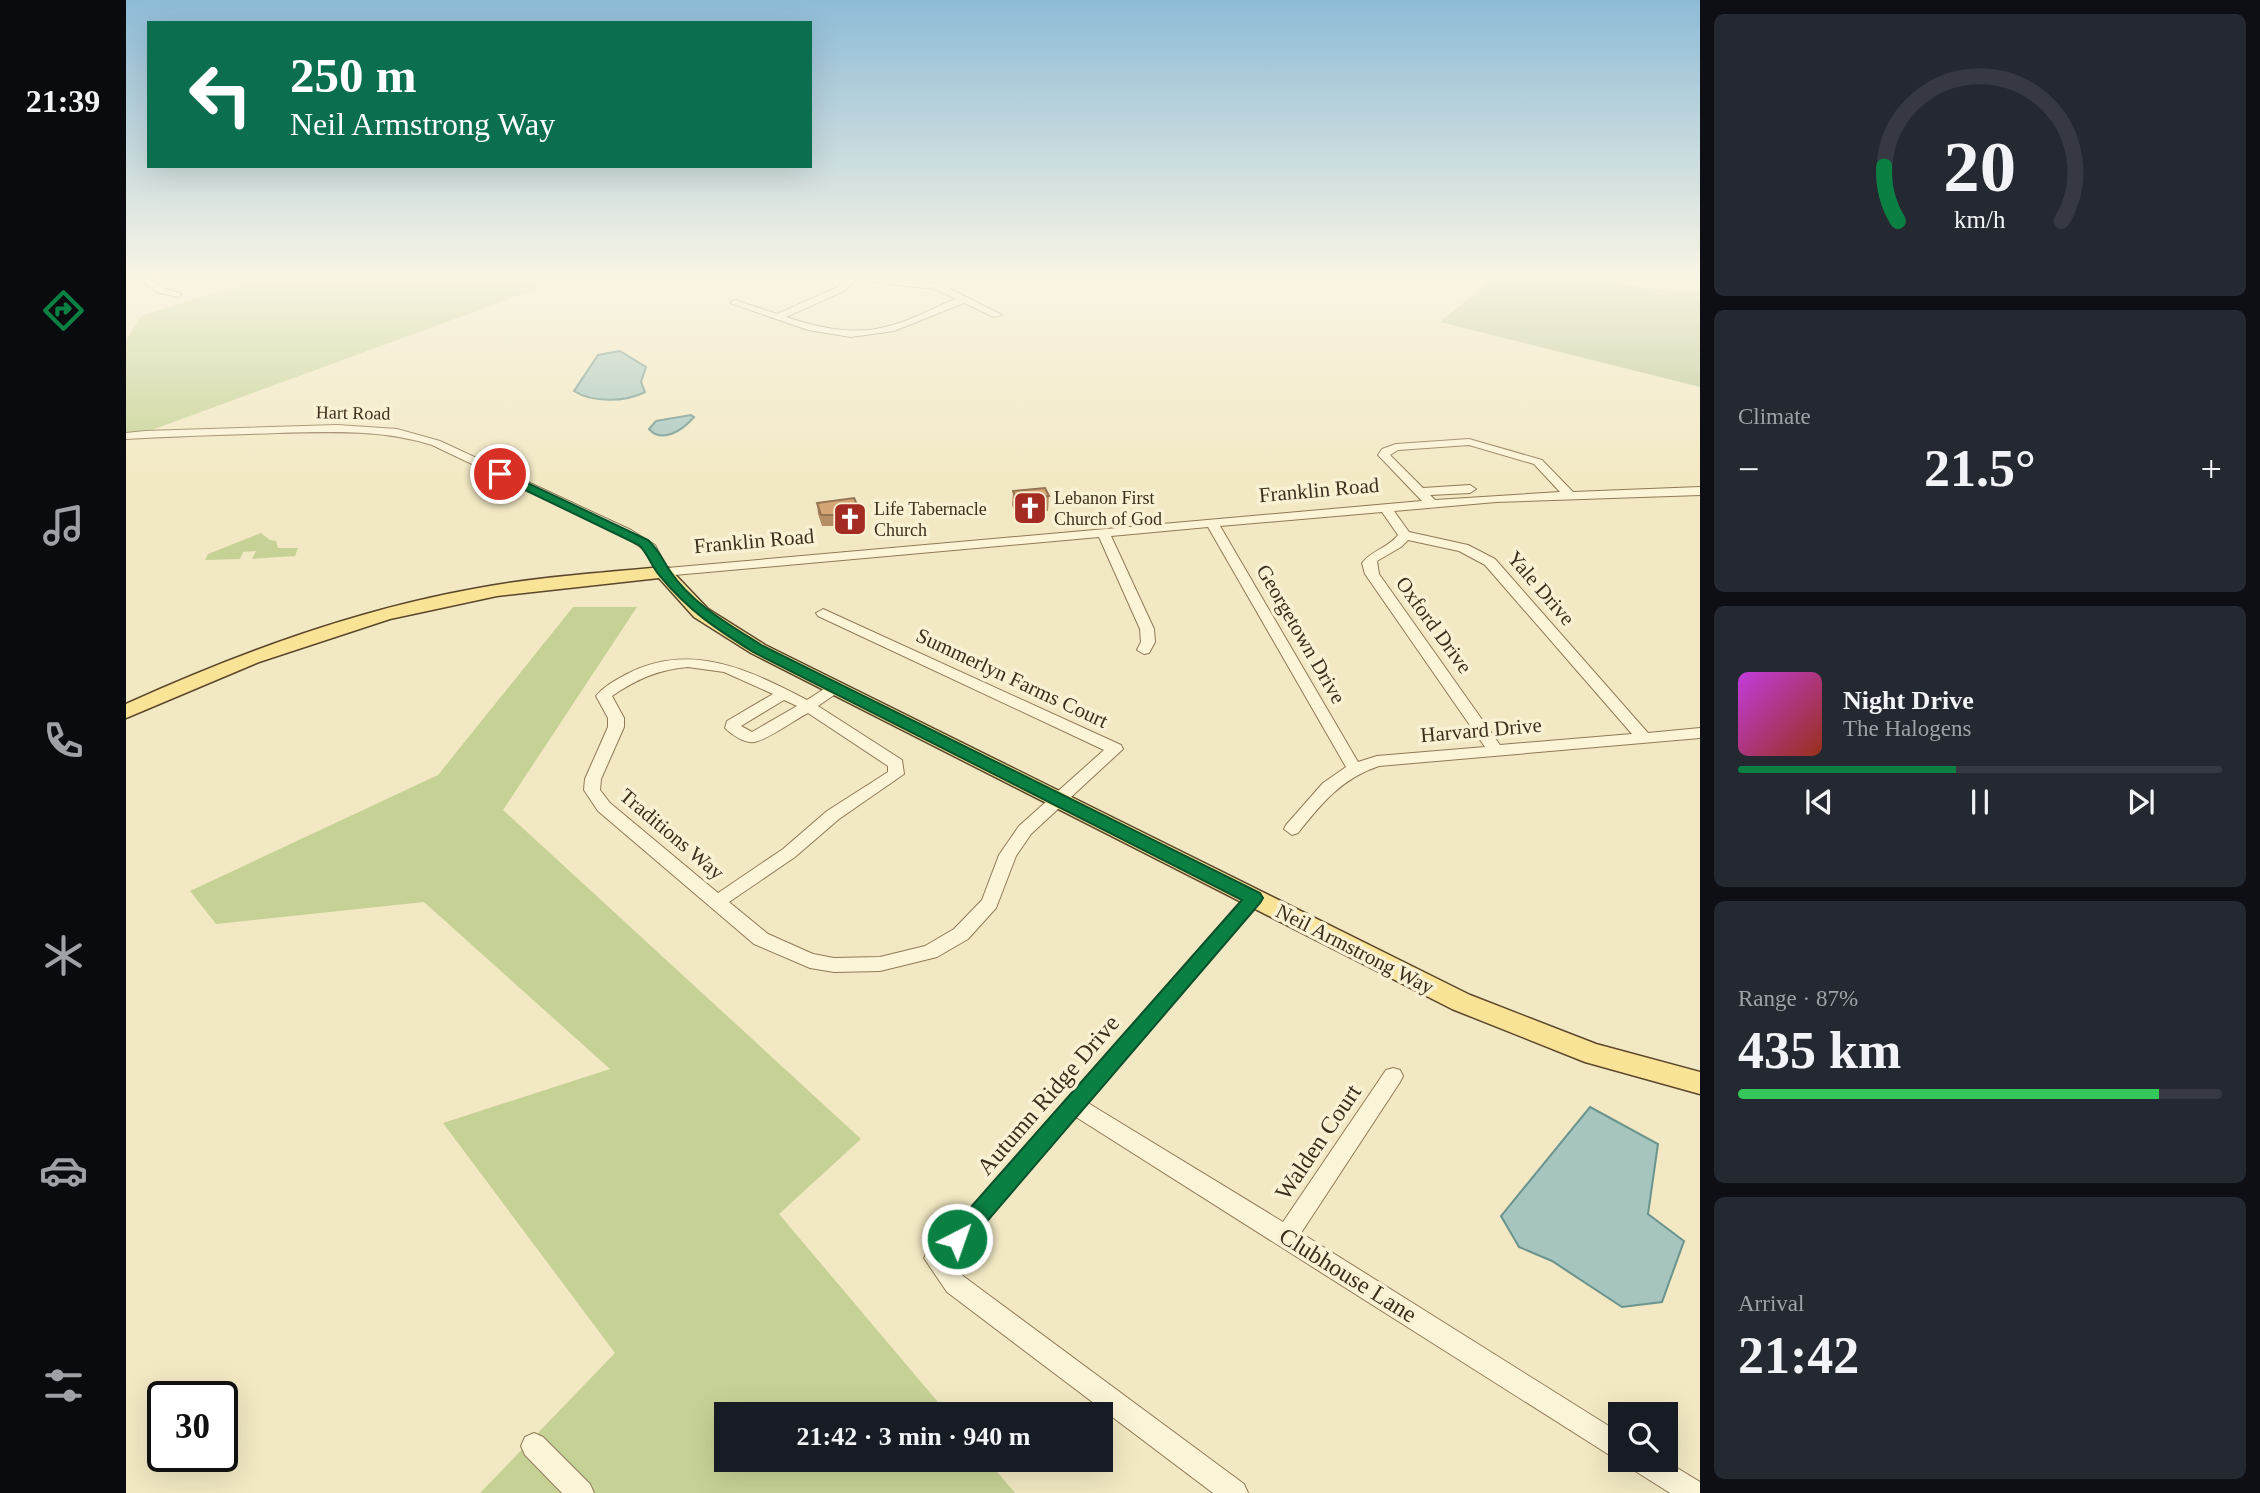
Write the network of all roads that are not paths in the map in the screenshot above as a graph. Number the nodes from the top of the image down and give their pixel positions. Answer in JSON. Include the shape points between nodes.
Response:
{"nodes":[{"id":1,"x":126,"y":436,"type":"edge"},
{"id":2,"x":1564,"y":489,"type":"junction"},
{"id":3,"x":1700,"y":491,"type":"edge"},
{"id":4,"x":1420,"y":492,"type":"junction"},
{"id":5,"x":1431,"y":503,"type":"junction"},
{"id":6,"x":1384,"y":507,"type":"junction"},
{"id":7,"x":1212,"y":522,"type":"junction"},
{"id":8,"x":1104,"y":532,"type":"junction"},
{"id":9,"x":1404,"y":535,"type":"junction"},
{"id":10,"x":663,"y":572,"type":"junction"},
{"id":11,"x":823,"y":613,"type":"dead end"},
{"id":12,"x":1144,"y":650,"type":"dead end"},
{"id":13,"x":835,"y":688,"type":"junction"},
{"id":14,"x":784,"y":694,"type":"junction"},
{"id":15,"x":808,"y":706,"type":"junction"},
{"id":16,"x":126,"y":712,"type":"edge"},
{"id":17,"x":1700,"y":733,"type":"edge"},
{"id":18,"x":1644,"y":738,"type":"junction"},
{"id":19,"x":1496,"y":749,"type":"junction"},
{"id":20,"x":1354,"y":768,"type":"junction"},
{"id":21,"x":1058,"y":799,"type":"junction"},
{"id":22,"x":1292,"y":829,"type":"dead end"},
{"id":23,"x":1254,"y":898,"type":"junction"},
{"id":24,"x":717,"y":902,"type":"junction"},
{"id":25,"x":1393,"y":1076,"type":"dead end"},
{"id":26,"x":1700,"y":1083,"type":"edge"},
{"id":27,"x":1074,"y":1105,"type":"junction"},
{"id":28,"x":1286,"y":1237,"type":"junction"},
{"id":29,"x":1608,"y":1439,"type":"edge"},
{"id":30,"x":534,"y":1446,"type":"dead end"},
{"id":31,"x":1660,"y":1472,"type":"edge"},
{"id":32,"x":581,"y":1493,"type":"edge"},
{"id":33,"x":1235,"y":1493,"type":"edge"},
{"id":34,"x":1694,"y":1493,"type":"edge"}],
"edges":[{"from":1,"to":10,"type":"street","name":"Hart Road","via":[[327,429],[412,434],[626,533],[650,548]]},
{"from":2,"to":3,"type":"street","name":"Franklin Road"},
{"from":2,"to":4,"type":"street"},
{"from":2,"to":4,"type":"street","via":[[1538,462],[1469,442],[1386,451],[1384,455]]},
{"from":2,"to":5,"type":"street","name":"Franklin Road"},
{"from":4,"to":5,"type":"street"},
{"from":5,"to":6,"type":"street","name":"Franklin Road"},
{"from":6,"to":7,"type":"street","name":"Franklin Road"},
{"from":6,"to":9,"type":"street"},
{"from":7,"to":8,"type":"street","name":"Franklin Road"},
{"from":7,"to":20,"type":"street","name":"Georgetown Drive"},
{"from":8,"to":10,"type":"street","name":"Franklin Road"},
{"from":8,"to":12,"type":"street","via":[[1147,629],[1149,642]]},
{"from":9,"to":18,"type":"street","name":"Yale Drive","via":[[1463,548],[1490,562]]},
{"from":9,"to":19,"type":"street","name":"Oxford Drive","via":[[1399,544],[1372,557],[1372,574]]},
{"from":10,"to":13,"type":"main road","name":"Neil Armstrong Way","via":[[721,628]]},
{"from":10,"to":16,"type":"main road","name":"Franklin Road","via":[[504,589],[376,617],[261,653]]},
{"from":11,"to":21,"type":"street","name":"Summerlyn Farms Court","via":[[1115,749]]},
{"from":13,"to":15,"type":"street"},
{"from":13,"to":21,"type":"main road","name":"Neil Armstrong Way"},
{"from":14,"to":15,"type":"street","name":"Traditions Way"},
{"from":14,"to":15,"type":"street","via":[[735,721],[733,728],[752,738]]},
{"from":14,"to":24,"type":"street","name":"Traditions Way","via":[[727,667],[703,663],[646,671],[604,696],[616,727],[592,790],[604,807]]},
{"from":15,"to":24,"type":"street","name":"Traditions Way","via":[[896,764],[896,774]]},
{"from":17,"to":18,"type":"street","name":"Harvard Drive"},
{"from":18,"to":19,"type":"street","name":"Harvard Drive"},
{"from":19,"to":20,"type":"street","name":"Harvard Drive","via":[[1399,757]]},
{"from":20,"to":22,"type":"street","name":"Harvard Drive","via":[[1329,786]]},
{"from":21,"to":23,"type":"main road","name":"Neil Armstrong Way"},
{"from":21,"to":24,"type":"street","name":"Traditions Way","via":[[1015,844],[990,903],[977,919],[930,952],[870,965],[810,961],[761,939]]},
{"from":23,"to":26,"type":"main road","name":"Neil Armstrong Way","via":[[1461,1002],[1535,1033]]},
{"from":23,"to":27,"type":"street","name":"Autumn Ridge Drive"},
{"from":25,"to":28,"type":"street","name":"Walden Court"},
{"from":27,"to":28,"type":"street","name":"Clubhouse Lane"},
{"from":27,"to":33,"type":"street","name":"Autumn Ridge Drive","via":[[936,1258],[955,1284]]},
{"from":28,"to":29,"type":"street","name":"Clubhouse Lane"},
{"from":30,"to":32,"type":"street"},
{"from":31,"to":34,"type":"street"}]}
